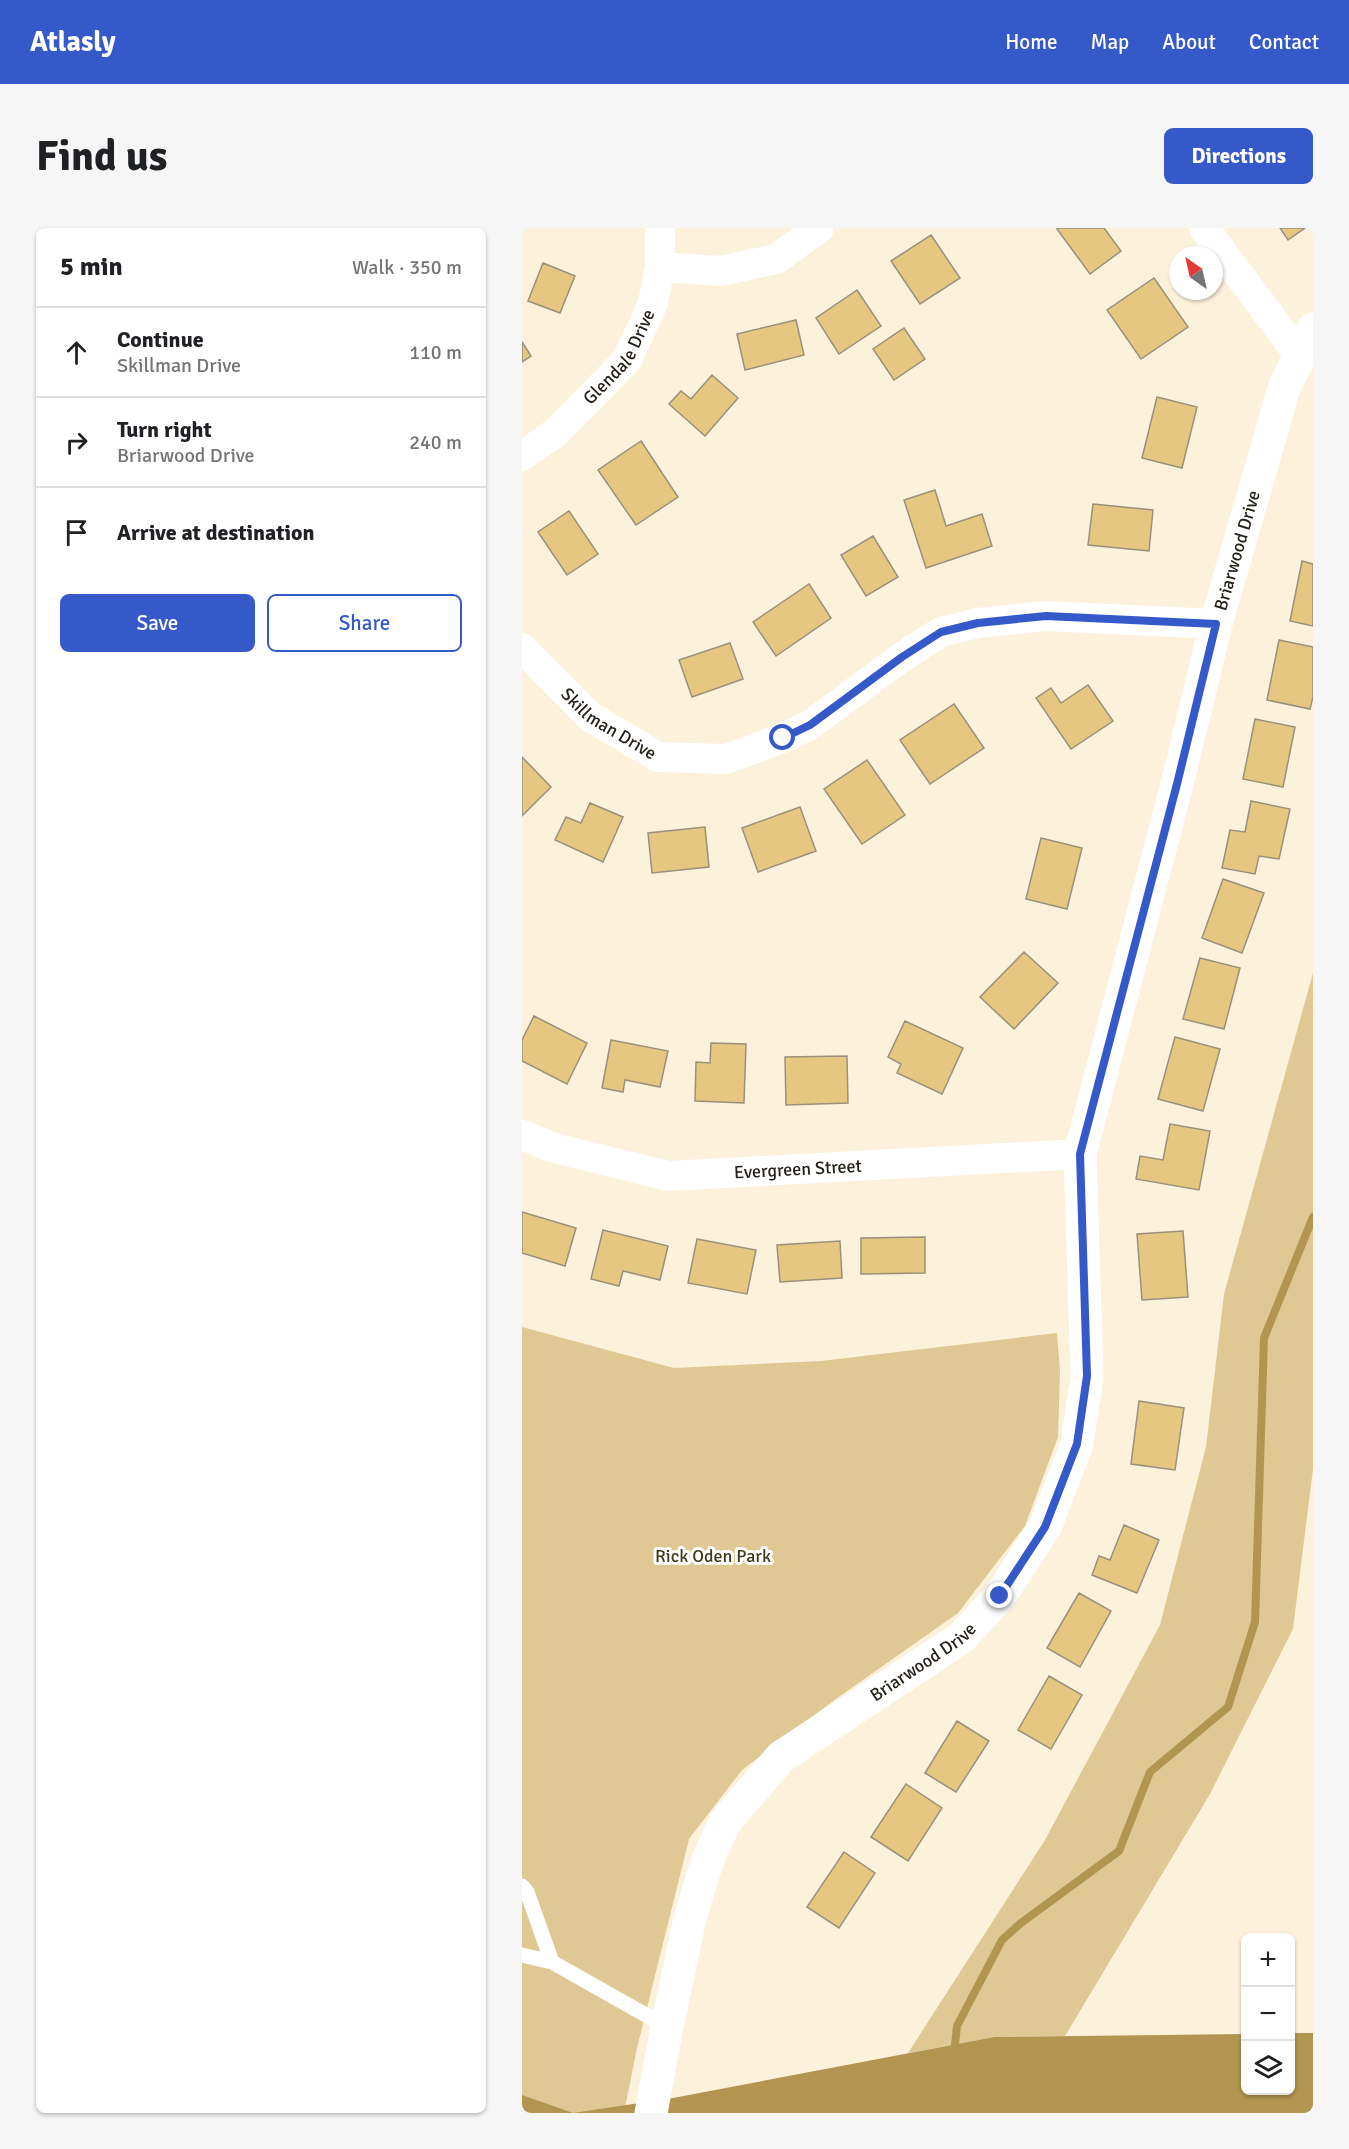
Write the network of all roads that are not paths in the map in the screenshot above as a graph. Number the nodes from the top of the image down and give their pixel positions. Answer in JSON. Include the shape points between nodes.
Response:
{"nodes":[{"id":1,"x":660,"y":228,"type":"edge"},
{"id":2,"x":819,"y":228,"type":"edge"},
{"id":3,"x":1204,"y":228,"type":"edge"},
{"id":4,"x":660,"y":267,"type":"junction"},
{"id":5,"x":1306,"y":342,"type":"edge"},
{"id":6,"x":522,"y":456,"type":"edge"},
{"id":7,"x":1216,"y":624,"type":"junction"},
{"id":8,"x":522,"y":648,"type":"edge"},
{"id":9,"x":522,"y":1135,"type":"edge"},
{"id":10,"x":1080,"y":1154,"type":"junction"},
{"id":11,"x":522,"y":1886,"type":"edge"},
{"id":12,"x":522,"y":1955,"type":"edge"},
{"id":13,"x":552,"y":1962,"type":"junction"},
{"id":14,"x":667,"y":2027,"type":"junction"},
{"id":15,"x":651,"y":2113,"type":"edge"}],
"edges":[{"from":1,"to":4,"type":"street","name":"Glendale Drive"},
{"from":2,"to":4,"type":"street","via":[[776,259],[722,271]]},
{"from":3,"to":5,"type":"street"},
{"from":4,"to":6,"type":"street","name":"Glendale Drive","via":[[653,303],[627,360],[555,433]]},
{"from":5,"to":7,"type":"street","name":"Briarwood Drive","via":[[1284,388]]},
{"from":7,"to":8,"type":"street","name":"Skillman Drive","via":[[1046,616],[978,623],[941,632],[810,725],[726,759],[658,756],[589,716]]},
{"from":7,"to":10,"type":"street","name":"Briarwood Drive"},
{"from":9,"to":10,"type":"street","name":"Evergreen Street","via":[[554,1148],[668,1176]]},
{"from":10,"to":14,"type":"street","name":"Briarwood Drive","via":[[1087,1376],[1077,1444],[1045,1527],[1000,1596],[961,1638],[781,1757],[725,1822],[707,1862],[690,1918]]},
{"from":11,"to":13,"type":"lane"},
{"from":12,"to":13,"type":"lane"},
{"from":13,"to":14,"type":"lane"},
{"from":14,"to":15,"type":"street","name":"Briarwood Drive"}]}
